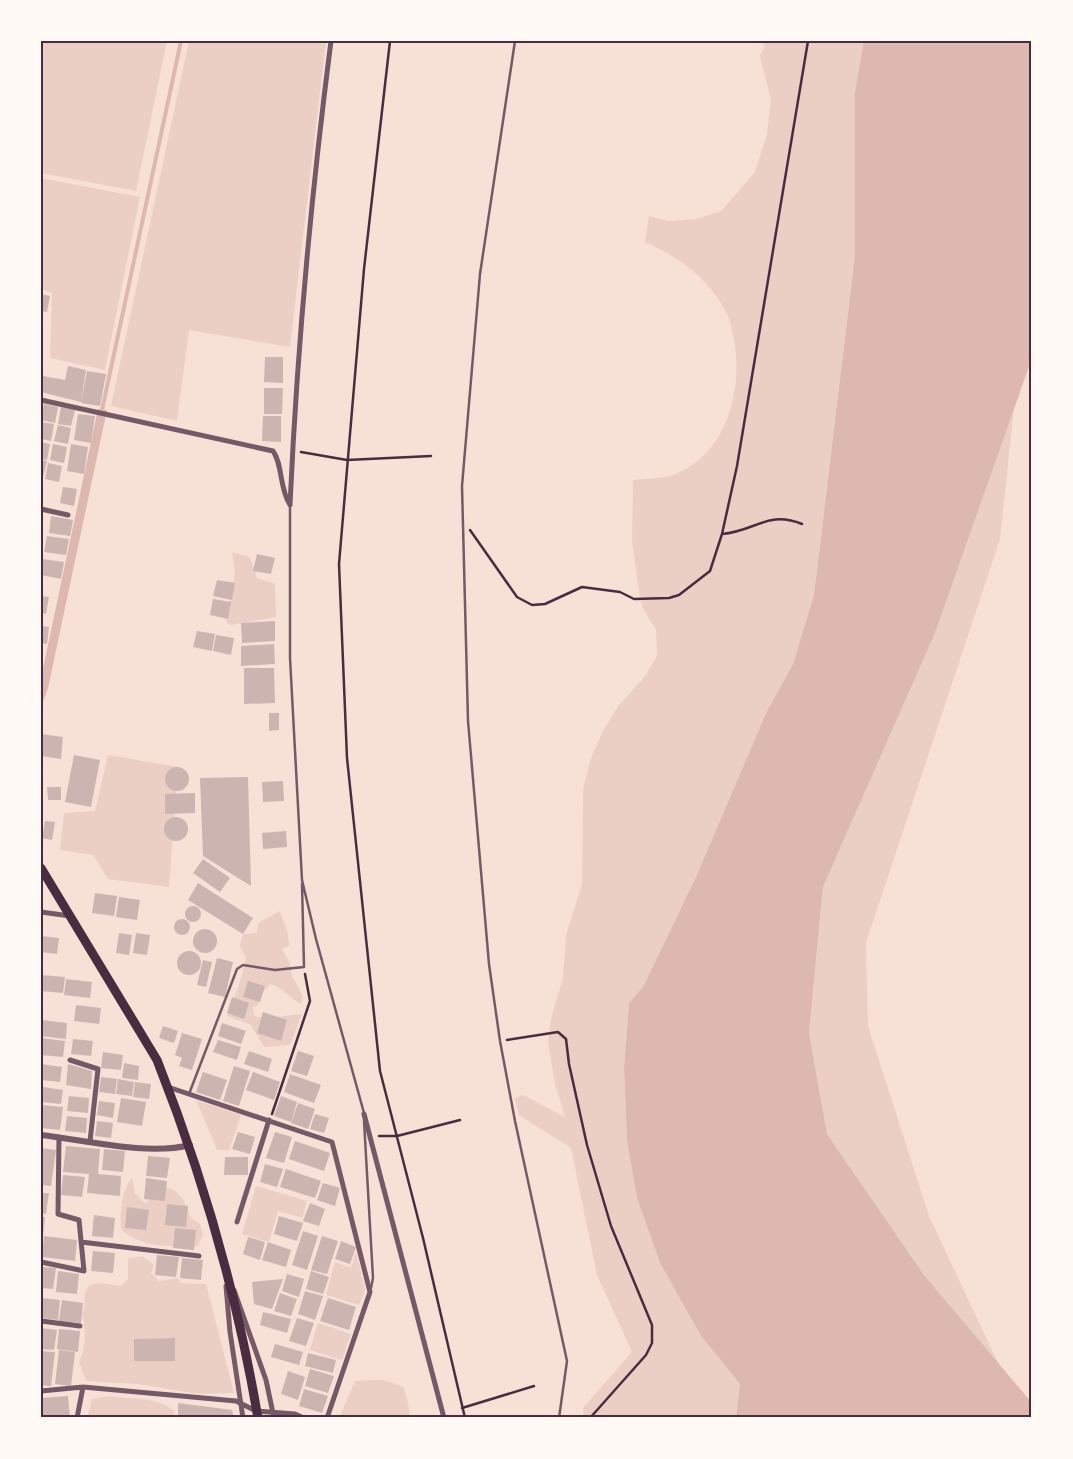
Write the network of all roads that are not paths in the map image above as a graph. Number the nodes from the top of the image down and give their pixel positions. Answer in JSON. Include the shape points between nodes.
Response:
{"nodes":[{"id":1,"x":331,"y":41,"type":"edge"},
{"id":2,"x":516,"y":41,"type":"edge"},
{"id":3,"x":41,"y":400,"type":"edge"},
{"id":4,"x":290,"y":505,"type":"junction"},
{"id":5,"x":41,"y":510,"type":"edge"},
{"id":6,"x":68,"y":515,"type":"dead end"},
{"id":7,"x":41,"y":868,"type":"edge"},
{"id":8,"x":302,"y":880,"type":"junction"},
{"id":9,"x":41,"y":912,"type":"edge"},
{"id":10,"x":70,"y":916,"type":"junction"},
{"id":11,"x":70,"y":1060,"type":"dead end"},
{"id":12,"x":168,"y":1087,"type":"junction"},
{"id":13,"x":190,"y":1094,"type":"junction"},
{"id":14,"x":364,"y":1114,"type":"junction"},
{"id":15,"x":270,"y":1120,"type":"junction"},
{"id":16,"x":41,"y":1134,"type":"edge"},
{"id":17,"x":59,"y":1137,"type":"junction"},
{"id":18,"x":90,"y":1141,"type":"junction"},
{"id":19,"x":190,"y":1145,"type":"junction"},
{"id":20,"x":237,"y":1222,"type":"dead end"},
{"id":21,"x":81,"y":1242,"type":"junction"},
{"id":22,"x":199,"y":1256,"type":"dead end"},
{"id":23,"x":41,"y":1262,"type":"edge"},
{"id":24,"x":224,"y":1265,"type":"junction"},
{"id":25,"x":370,"y":1292,"type":"junction"},
{"id":26,"x":41,"y":1322,"type":"edge"},
{"id":27,"x":80,"y":1326,"type":"dead end"},
{"id":28,"x":83,"y":1387,"type":"junction"},
{"id":29,"x":41,"y":1391,"type":"edge"},
{"id":30,"x":242,"y":1403,"type":"junction"},
{"id":31,"x":257,"y":1414,"type":"edge"},
{"id":32,"x":274,"y":1415,"type":"edge"},
{"id":33,"x":77,"y":1418,"type":"edge"},
{"id":34,"x":243,"y":1418,"type":"edge"},
{"id":35,"x":304,"y":1418,"type":"edge"},
{"id":36,"x":328,"y":1418,"type":"edge"},
{"id":37,"x":444,"y":1418,"type":"edge"},
{"id":38,"x":558,"y":1418,"type":"edge"}],
"edges":[{"from":1,"to":4,"type":"street","via":[[310,206],[295,388]]},
{"from":2,"to":38,"type":"lane","via":[[480,274],[462,486],[468,721],[489,964],[500,1041],[566,1361]]},
{"from":3,"to":4,"type":"street","via":[[273,451],[284,496]]},
{"from":4,"to":8,"type":"lane","via":[[290,658]]},
{"from":5,"to":6,"type":"street"},
{"from":7,"to":10,"type":"highway"},
{"from":8,"to":13,"type":"lane","via":[[304,967],[275,970],[243,965],[237,969]]},
{"from":8,"to":14,"type":"lane"},
{"from":9,"to":10,"type":"street"},
{"from":10,"to":12,"type":"highway","via":[[157,1060]]},
{"from":11,"to":18,"type":"street","via":[[98,1069]]},
{"from":12,"to":13,"type":"street"},
{"from":12,"to":19,"type":"highway"},
{"from":13,"to":15,"type":"street"},
{"from":14,"to":25,"type":"lane","via":[[373,1278]]},
{"from":14,"to":37,"type":"street"},
{"from":15,"to":20,"type":"street"},
{"from":15,"to":25,"type":"street","via":[[332,1142]]},
{"from":16,"to":17,"type":"street"},
{"from":17,"to":18,"type":"street"},
{"from":17,"to":21,"type":"street","via":[[58,1214],[79,1220]]},
{"from":18,"to":19,"type":"street","via":[[152,1150],[172,1150]]},
{"from":19,"to":24,"type":"highway"},
{"from":21,"to":22,"type":"street"},
{"from":21,"to":23,"type":"street","via":[[84,1271]]},
{"from":24,"to":30,"type":"street","via":[[230,1332]]},
{"from":24,"to":31,"type":"highway"},
{"from":24,"to":32,"type":"street","via":[[249,1325]]},
{"from":25,"to":36,"type":"street"},
{"from":26,"to":27,"type":"street"},
{"from":28,"to":29,"type":"street"},
{"from":28,"to":30,"type":"street"},
{"from":28,"to":33,"type":"street"},
{"from":30,"to":31,"type":"street"},
{"from":30,"to":34,"type":"street"},
{"from":31,"to":32,"type":"street"},
{"from":32,"to":35,"type":"street"}]}
